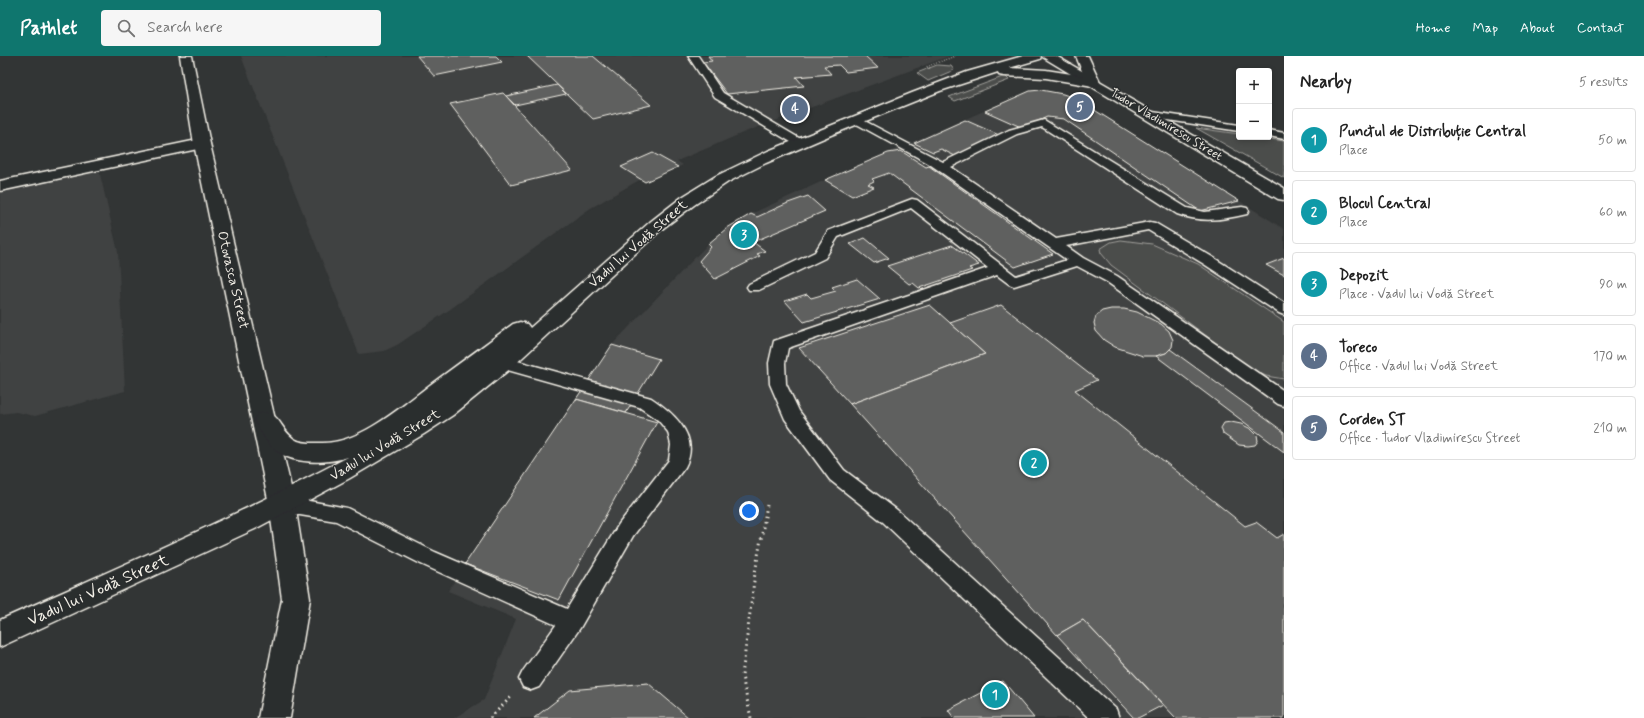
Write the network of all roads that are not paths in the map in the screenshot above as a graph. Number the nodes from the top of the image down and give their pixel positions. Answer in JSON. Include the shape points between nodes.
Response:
{"nodes":[{"id":1,"x":186,"y":56,"type":"edge"},
{"id":2,"x":693,"y":56,"type":"edge"},
{"id":3,"x":1002,"y":56,"type":"edge"},
{"id":4,"x":1035,"y":56,"type":"edge"},
{"id":5,"x":1047,"y":56,"type":"edge"},
{"id":6,"x":1082,"y":56,"type":"edge"},
{"id":7,"x":966,"y":77,"type":"junction"},
{"id":8,"x":1094,"y":82,"type":"junction"},
{"id":9,"x":1146,"y":114,"type":"junction"},
{"id":10,"x":857,"y":120,"type":"junction"},
{"id":11,"x":1236,"y":128,"type":"edge"},
{"id":12,"x":1272,"y":134,"type":"edge"},
{"id":13,"x":1284,"y":136,"type":"edge"},
{"id":14,"x":800,"y":143,"type":"junction"},
{"id":15,"x":202,"y":144,"type":"junction"},
{"id":16,"x":942,"y":167,"type":"junction"},
{"id":17,"x":0,"y":186,"type":"edge"},
{"id":18,"x":1284,"y":195,"type":"edge"},
{"id":19,"x":1242,"y":211,"type":"dead end"},
{"id":20,"x":1054,"y":244,"type":"junction"},
{"id":21,"x":1078,"y":261,"type":"junction"},
{"id":22,"x":614,"y":263,"type":"junction"},
{"id":23,"x":998,"y":269,"type":"junction"},
{"id":24,"x":754,"y":287,"type":"dead end"},
{"id":25,"x":1284,"y":310,"type":"edge"},
{"id":26,"x":503,"y":363,"type":"junction"},
{"id":27,"x":1284,"y":400,"type":"edge"},
{"id":28,"x":265,"y":420,"type":"junction"},
{"id":29,"x":282,"y":504,"type":"junction"},
{"id":30,"x":572,"y":621,"type":"junction"},
{"id":31,"x":0,"y":634,"type":"edge"},
{"id":32,"x":531,"y":679,"type":"dead end"},
{"id":33,"x":270,"y":713,"type":"edge"},
{"id":34,"x":1107,"y":718,"type":"edge"}],
"edges":[{"from":1,"to":15,"type":"main road","name":"Otovasca Street"},
{"from":2,"to":14,"type":"lane","via":[[719,95]]},
{"from":3,"to":7,"type":"main road"},
{"from":4,"to":7,"type":"main road","name":"Vadul lui Vodă Street"},
{"from":5,"to":8,"type":"main road","name":"Tudor Vladimirescu Street"},
{"from":6,"to":8,"type":"main road"},
{"from":7,"to":8,"type":"main road","via":[[1027,72]]},
{"from":7,"to":10,"type":"main road","name":"Vadul lui Vodă Street"},
{"from":8,"to":9,"type":"main road","name":"Tudor Vladimirescu Street"},
{"from":9,"to":11,"type":"lane"},
{"from":9,"to":18,"type":"main road","name":"Tudor Vladimirescu Street"},
{"from":10,"to":14,"type":"main road","name":"Vadul lui Vodă Street"},
{"from":10,"to":16,"type":"lane"},
{"from":12,"to":13,"type":"lane"},
{"from":14,"to":22,"type":"main road","name":"Vadul lui Vodă Street","via":[[755,161],[691,198]]},
{"from":15,"to":17,"type":"main road"},
{"from":15,"to":28,"type":"main road","name":"Otovasca Street"},
{"from":16,"to":19,"type":"lane","via":[[1013,132],[1044,123],[1182,211],[1196,217],[1207,217]]},
{"from":16,"to":20,"type":"lane"},
{"from":20,"to":21,"type":"lane"},
{"from":20,"to":25,"type":"lane","via":[[1150,226]]},
{"from":21,"to":23,"type":"lane","via":[[1014,281]]},
{"from":21,"to":27,"type":"lane","via":[[1112,280]]},
{"from":22,"to":26,"type":"main road","name":"Vadul lui Vodă Street"},
{"from":22,"to":28,"type":"main road","via":[[555,303],[401,418],[359,443],[341,450],[324,452],[293,450],[281,442]]},
{"from":23,"to":24,"type":"lane","via":[[912,203],[833,234],[820,255]]},
{"from":23,"to":34,"type":"lane","via":[[780,345],[777,363],[778,384],[791,414],[837,475],[890,516]]},
{"from":26,"to":29,"type":"main road","name":"Vadul lui Vodă Street","via":[[444,410],[400,439]]},
{"from":26,"to":30,"type":"lane","via":[[645,402],[664,415],[676,430],[680,445],[678,462],[626,530]]},
{"from":28,"to":29,"type":"main road","name":"Otovasca Street"},
{"from":29,"to":30,"type":"lane","via":[[340,514],[428,558]]},
{"from":29,"to":31,"type":"main road","name":"Vadul lui Vodă Street"},
{"from":29,"to":33,"type":"main road","via":[[296,599]]},
{"from":30,"to":32,"type":"lane"}]}
